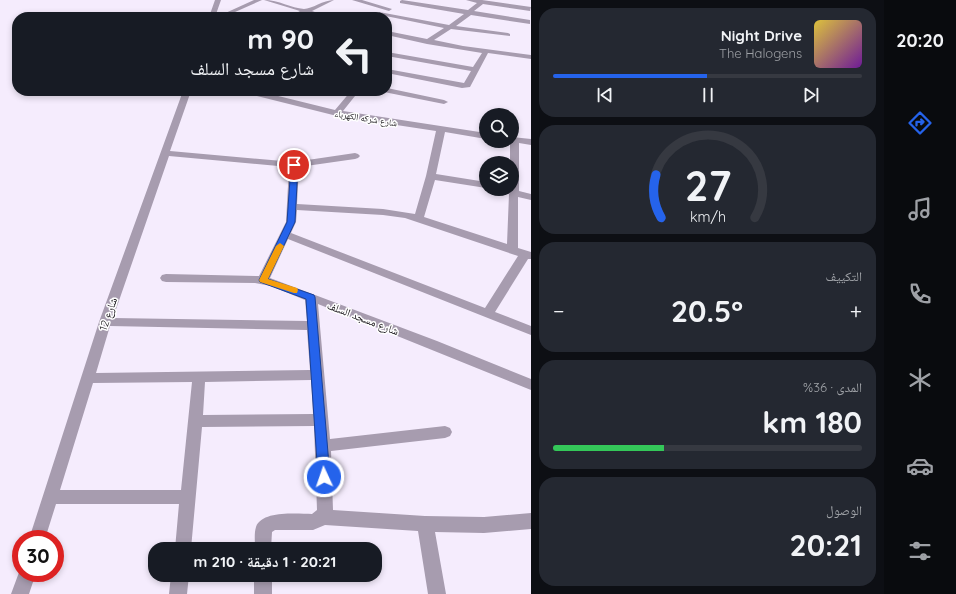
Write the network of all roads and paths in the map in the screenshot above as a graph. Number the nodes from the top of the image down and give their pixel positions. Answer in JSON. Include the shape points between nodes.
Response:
{"nodes":[{"id":1,"x":218,"y":0,"type":"edge"},
{"id":2,"x":259,"y":0,"type":"edge"},
{"id":3,"x":267,"y":0,"type":"edge"},
{"id":4,"x":331,"y":0,"type":"edge"},
{"id":5,"x":355,"y":0,"type":"edge"},
{"id":6,"x":469,"y":0,"type":"edge"},
{"id":7,"x":404,"y":1,"type":"edge"},
{"id":8,"x":482,"y":2,"type":"junction"},
{"id":9,"x":389,"y":9,"type":"junction"},
{"id":10,"x":530,"y":9,"type":"dead end"},
{"id":11,"x":306,"y":11,"type":"junction"},
{"id":12,"x":214,"y":12,"type":"edge"},
{"id":13,"x":236,"y":12,"type":"edge"},
{"id":14,"x":309,"y":12,"type":"edge"},
{"id":15,"x":383,"y":12,"type":"edge"},
{"id":16,"x":469,"y":13,"type":"junction"},
{"id":17,"x":392,"y":15,"type":"edge"},
{"id":18,"x":530,"y":22,"type":"dead end"},
{"id":19,"x":450,"y":27,"type":"junction"},
{"id":20,"x":508,"y":35,"type":"dead end"},
{"id":21,"x":392,"y":36,"type":"edge"},
{"id":22,"x":405,"y":42,"type":"junction"},
{"id":23,"x":427,"y":42,"type":"junction"},
{"id":24,"x":486,"y":51,"type":"junction"},
{"id":25,"x":392,"y":52,"type":"edge"},
{"id":26,"x":392,"y":56,"type":"edge"},
{"id":27,"x":531,"y":56,"type":"edge"},
{"id":28,"x":475,"y":70,"type":"junction"},
{"id":29,"x":392,"y":72,"type":"edge"},
{"id":30,"x":392,"y":91,"type":"edge"},
{"id":31,"x":185,"y":96,"type":"edge"},
{"id":32,"x":268,"y":96,"type":"edge"},
{"id":33,"x":351,"y":96,"type":"edge"},
{"id":34,"x":444,"y":102,"type":"dead end"},
{"id":35,"x":337,"y":113,"type":"junction"},
{"id":36,"x":441,"y":130,"type":"junction"},
{"id":37,"x":479,"y":135,"type":"edge"},
{"id":38,"x":519,"y":141,"type":"edge"},
{"id":39,"x":531,"y":142,"type":"edge"},
{"id":40,"x":165,"y":153,"type":"junction"},
{"id":41,"x":356,"y":156,"type":"dead end"},
{"id":42,"x":294,"y":165,"type":"junction"},
{"id":43,"x":431,"y":176,"type":"junction"},
{"id":44,"x":479,"y":184,"type":"edge"},
{"id":45,"x":519,"y":194,"type":"edge"},
{"id":46,"x":513,"y":196,"type":"edge"},
{"id":47,"x":531,"y":197,"type":"edge"},
{"id":48,"x":293,"y":208,"type":"junction"},
{"id":49,"x":419,"y":218,"type":"junction"},
{"id":50,"x":285,"y":234,"type":"junction"},
{"id":51,"x":512,"y":250,"type":"junction"},
{"id":52,"x":528,"y":255,"type":"edge"},
{"id":53,"x":166,"y":278,"type":"dead end"},
{"id":54,"x":263,"y":280,"type":"junction"},
{"id":55,"x":311,"y":297,"type":"junction"},
{"id":56,"x":488,"y":314,"type":"junction"},
{"id":57,"x":105,"y":322,"type":"junction"},
{"id":58,"x":313,"y":326,"type":"junction"},
{"id":59,"x":531,"y":331,"type":"edge"},
{"id":60,"x":317,"y":375,"type":"junction"},
{"id":61,"x":89,"y":378,"type":"junction"},
{"id":62,"x":199,"y":378,"type":"junction"},
{"id":63,"x":531,"y":385,"type":"edge"},
{"id":64,"x":321,"y":420,"type":"junction"},
{"id":65,"x":195,"y":421,"type":"junction"},
{"id":66,"x":445,"y":432,"type":"dead end"},
{"id":67,"x":323,"y":446,"type":"junction"},
{"id":68,"x":51,"y":497,"type":"junction"},
{"id":69,"x":188,"y":497,"type":"junction"},
{"id":70,"x":322,"y":517,"type":"junction"},
{"id":71,"x":531,"y":521,"type":"edge"},
{"id":72,"x":425,"y":524,"type":"junction"},
{"id":73,"x":40,"y":530,"type":"edge"},
{"id":74,"x":183,"y":542,"type":"edge"},
{"id":75,"x":263,"y":542,"type":"edge"},
{"id":76,"x":23,"y":582,"type":"edge"},
{"id":77,"x":179,"y":582,"type":"edge"},
{"id":78,"x":263,"y":582,"type":"edge"},
{"id":79,"x":20,"y":594,"type":"edge"},
{"id":80,"x":178,"y":594,"type":"edge"},
{"id":81,"x":263,"y":594,"type":"edge"},
{"id":82,"x":436,"y":594,"type":"edge"}],
"edges":[{"from":1,"to":12,"type":"street"},
{"from":2,"to":13,"type":"street"},
{"from":3,"to":11,"type":"street"},
{"from":4,"to":11,"type":"street"},
{"from":5,"to":9,"type":"street"},
{"from":6,"to":8,"type":"street"},
{"from":7,"to":9,"type":"street"},
{"from":7,"to":16,"type":"street"},
{"from":8,"to":10,"type":"street"},
{"from":8,"to":16,"type":"street"},
{"from":9,"to":15,"type":"street"},
{"from":11,"to":14,"type":"street"},
{"from":16,"to":18,"type":"street"},
{"from":16,"to":19,"type":"street"},
{"from":17,"to":19,"type":"street"},
{"from":19,"to":20,"type":"street"},
{"from":19,"to":23,"type":"street"},
{"from":21,"to":22,"type":"street"},
{"from":22,"to":23,"type":"street"},
{"from":22,"to":25,"type":"street"},
{"from":23,"to":24,"type":"street"},
{"from":24,"to":27,"type":"street"},
{"from":24,"to":28,"type":"street"},
{"from":26,"to":28,"type":"street"},
{"from":28,"to":29,"type":"street","via":[[467,85],[462,86]]},
{"from":30,"to":34,"type":"street"},
{"from":31,"to":40,"type":"street","name":"شارع 12"},
{"from":32,"to":35,"type":"street","name":"شارع شركه الكهرباء"},
{"from":33,"to":35,"type":"street"},
{"from":35,"to":36,"type":"street","name":"شارع شركه الكهرباء"},
{"from":36,"to":37,"type":"street","name":"شارع شركه الكهرباء"},
{"from":36,"to":43,"type":"street"},
{"from":38,"to":39,"type":"street"},
{"from":40,"to":42,"type":"street"},
{"from":40,"to":57,"type":"street","name":"شارع 12"},
{"from":41,"to":42,"type":"street"},
{"from":42,"to":48,"type":"street"},
{"from":43,"to":44,"type":"street"},
{"from":43,"to":49,"type":"street"},
{"from":45,"to":47,"type":"street"},
{"from":46,"to":51,"type":"street"},
{"from":48,"to":49,"type":"street","via":[[383,212]]},
{"from":48,"to":50,"type":"street","via":[[291,222]]},
{"from":49,"to":51,"type":"street"},
{"from":50,"to":54,"type":"street"},
{"from":50,"to":56,"type":"street"},
{"from":51,"to":52,"type":"street"},
{"from":52,"to":56,"type":"street"},
{"from":53,"to":54,"type":"street","name":"شارع مسجد السلف"},
{"from":54,"to":55,"type":"street","name":"شارع مسجد السلف"},
{"from":55,"to":58,"type":"street"},
{"from":55,"to":63,"type":"street","name":"شارع مسجد السلف"},
{"from":56,"to":59,"type":"street"},
{"from":57,"to":58,"type":"street"},
{"from":57,"to":61,"type":"street","name":"شارع 12"},
{"from":58,"to":60,"type":"street"},
{"from":60,"to":62,"type":"street"},
{"from":60,"to":64,"type":"street"},
{"from":61,"to":62,"type":"street"},
{"from":61,"to":68,"type":"street","name":"شارع 12"},
{"from":62,"to":65,"type":"street"},
{"from":64,"to":65,"type":"street"},
{"from":64,"to":67,"type":"street"},
{"from":65,"to":69,"type":"street"},
{"from":66,"to":67,"type":"street"},
{"from":67,"to":70,"type":"street","via":[[326,508]]},
{"from":68,"to":69,"type":"street"},
{"from":68,"to":73,"type":"street","name":"شارع 12"},
{"from":69,"to":74,"type":"street"},
{"from":70,"to":72,"type":"street"},
{"from":70,"to":75,"type":"street","via":[[313,522],[269,524],[264,528]]},
{"from":71,"to":72,"type":"street","via":[[484,525]]},
{"from":72,"to":82,"type":"street"},
{"from":76,"to":79,"type":"street"},
{"from":77,"to":80,"type":"street"},
{"from":78,"to":81,"type":"street"}]}
